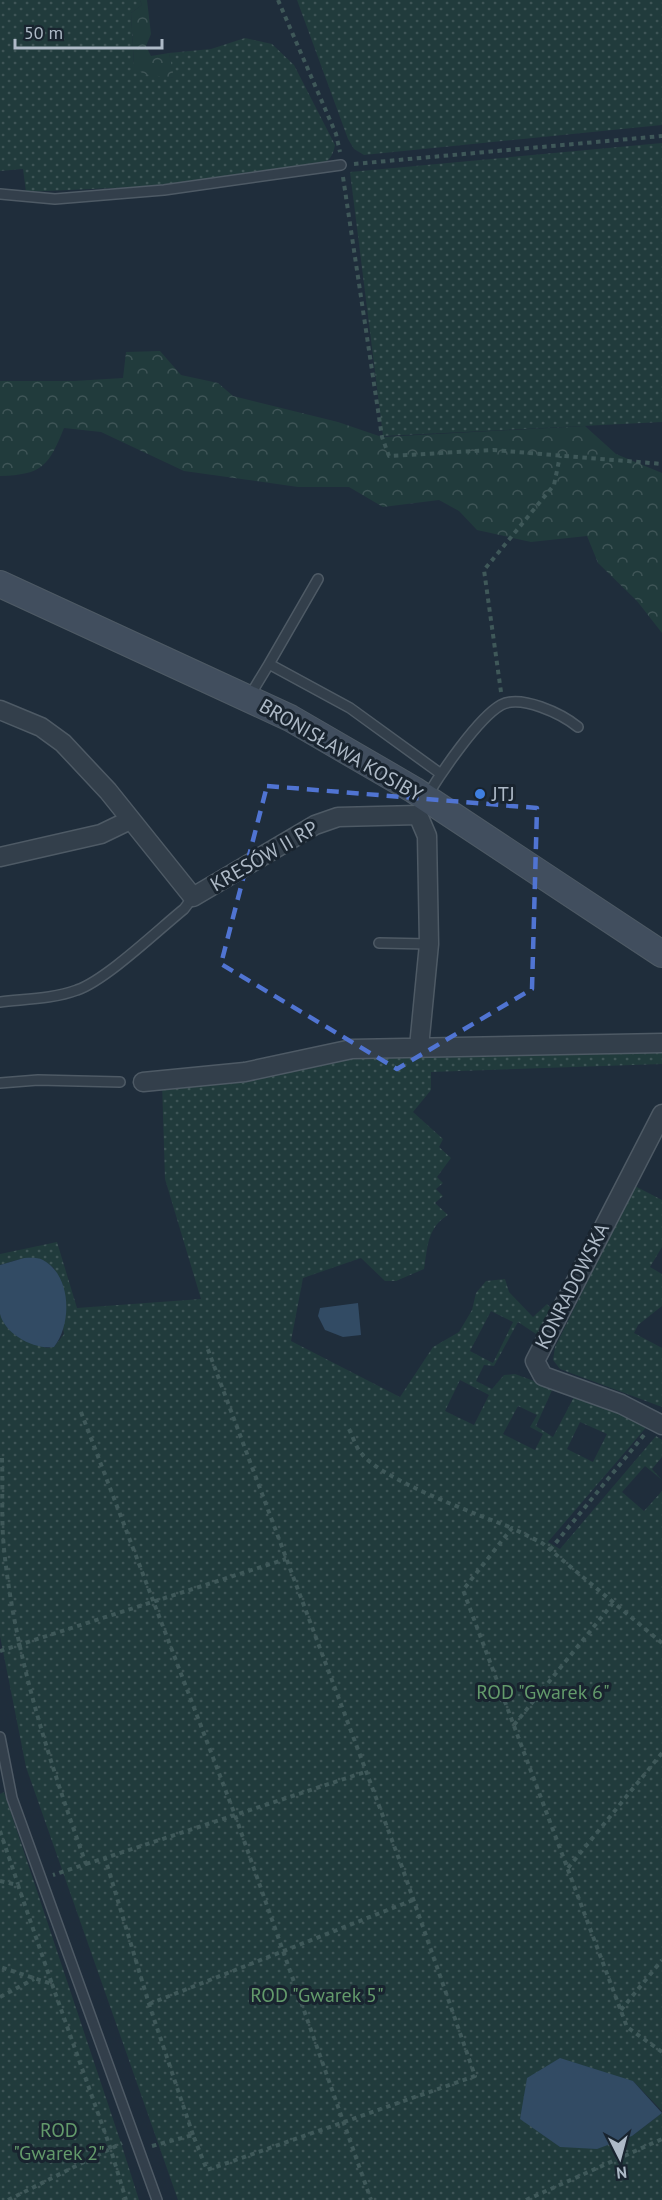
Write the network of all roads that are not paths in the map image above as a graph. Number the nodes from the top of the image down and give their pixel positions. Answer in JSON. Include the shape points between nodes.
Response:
{"nodes":[{"id":1,"x":341,"y":165,"type":"road end"},
{"id":2,"x":0,"y":194,"type":"edge"},
{"id":3,"x":318,"y":579,"type":"dead end"},
{"id":4,"x":0,"y":584,"type":"edge"},
{"id":5,"x":269,"y":664,"type":"junction"},
{"id":6,"x":249,"y":697,"type":"junction"},
{"id":7,"x":0,"y":710,"type":"edge"},
{"id":8,"x":578,"y":728,"type":"dead end"},
{"id":9,"x":441,"y":774,"type":"junction"},
{"id":10,"x":422,"y":807,"type":"junction"},
{"id":11,"x":130,"y":820,"type":"junction"},
{"id":12,"x":0,"y":857,"type":"edge"},
{"id":13,"x":193,"y":897,"type":"junction"},
{"id":14,"x":379,"y":943,"type":"dead end"},
{"id":15,"x":429,"y":944,"type":"junction"},
{"id":16,"x":662,"y":954,"type":"edge"},
{"id":17,"x":0,"y":1002,"type":"edge"},
{"id":18,"x":662,"y":1043,"type":"edge"},
{"id":19,"x":419,"y":1047,"type":"junction"},
{"id":20,"x":120,"y":1082,"type":"dead end"},
{"id":21,"x":143,"y":1082,"type":"dead end"},
{"id":22,"x":0,"y":1083,"type":"edge"},
{"id":23,"x":662,"y":1114,"type":"edge"},
{"id":24,"x":659,"y":1423,"type":"edge"},
{"id":25,"x":0,"y":1737,"type":"edge"},
{"id":26,"x":157,"y":2200,"type":"edge"}],
"edges":[{"from":1,"to":2,"type":"lane","via":[[164,190],[55,199]]},
{"from":3,"to":5,"type":"lane"},
{"from":4,"to":6,"type":"street","name":"BRONISŁAWA KOSIBY"},
{"from":5,"to":6,"type":"lane"},
{"from":5,"to":9,"type":"lane","via":[[350,708]]},
{"from":6,"to":10,"type":"street","name":"BRONISŁAWA KOSIBY","via":[[353,753]]},
{"from":7,"to":11,"type":"street","name":"KRESÓW II RP","via":[[41,727],[63,743]]},
{"from":8,"to":9,"type":"lane","via":[[565,716],[546,709],[502,704],[489,714]]},
{"from":9,"to":10,"type":"lane"},
{"from":10,"to":13,"type":"street","name":"KRESÓW II RP","via":[[338,817],[315,825]]},
{"from":10,"to":15,"type":"street","name":"BRONISŁAWA KOSIBY","via":[[427,836]]},
{"from":10,"to":16,"type":"street","name":"BRONISŁAWA KOSIBY"},
{"from":11,"to":12,"type":"street","via":[[101,834]]},
{"from":11,"to":13,"type":"street","name":"KRESÓW II RP"},
{"from":13,"to":17,"type":"lane","via":[[184,909],[79,990]]},
{"from":14,"to":15,"type":"lane"},
{"from":15,"to":19,"type":"street","name":"BRONISŁAWA KOSIBY"},
{"from":18,"to":19,"type":"street"},
{"from":19,"to":21,"type":"street","via":[[352,1049],[245,1072]]},
{"from":20,"to":22,"type":"lane"},
{"from":23,"to":24,"type":"street","name":"KONRADOWSKA","via":[[535,1361],[543,1376],[621,1404]]},
{"from":25,"to":26,"type":"lane","via":[[12,1798]]}]}
